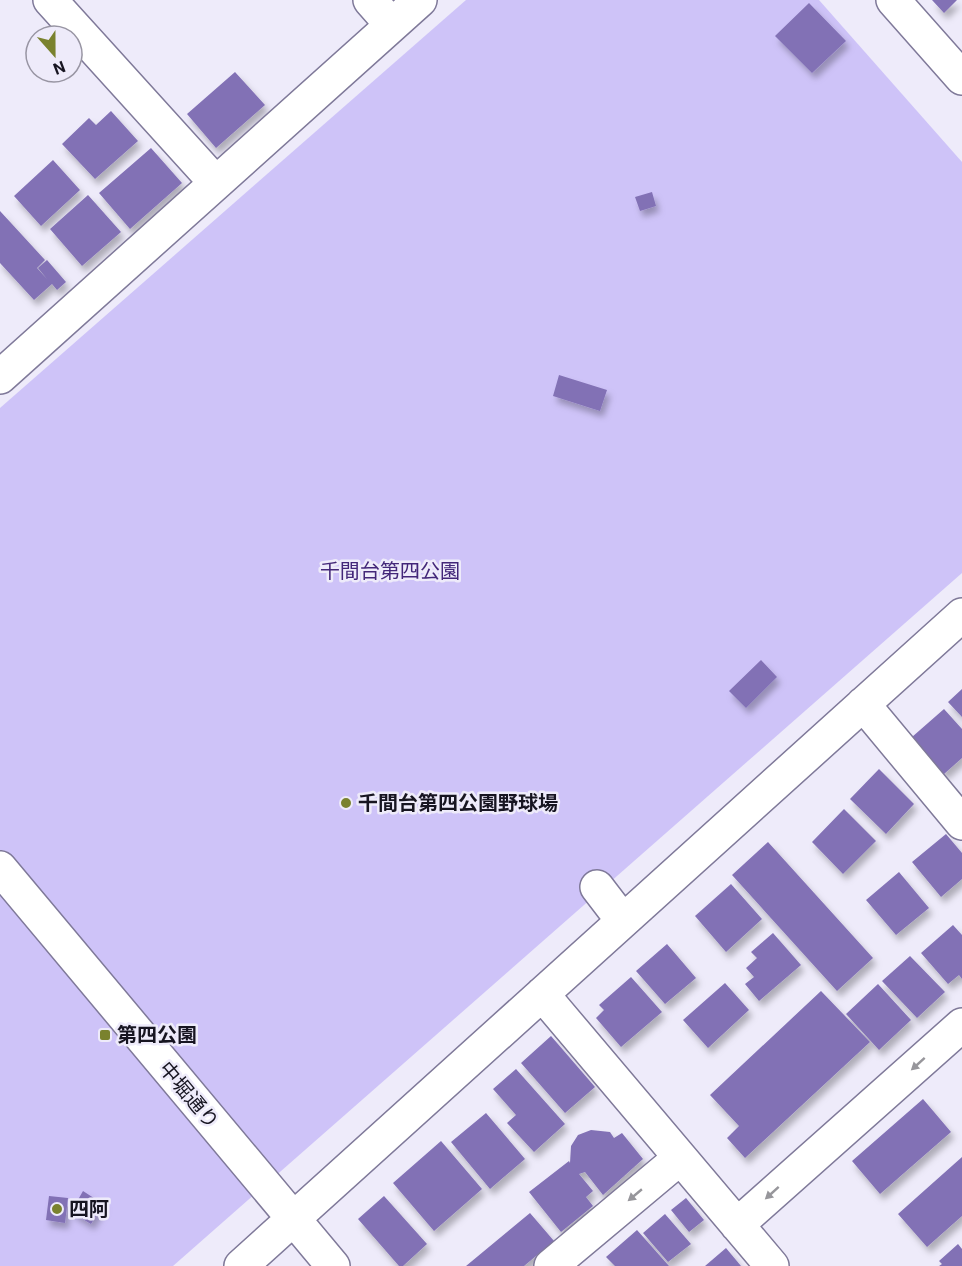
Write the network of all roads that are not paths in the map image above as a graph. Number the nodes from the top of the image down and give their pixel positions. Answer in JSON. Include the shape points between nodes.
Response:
{"nodes":[{"id":1,"x":50,"y":0,"type":"edge"},
{"id":2,"x":370,"y":0,"type":"edge"},
{"id":3,"x":420,"y":0,"type":"edge"},
{"id":4,"x":893,"y":0,"type":"edge"},
{"id":5,"x":392,"y":25,"type":"junction"},
{"id":6,"x":962,"y":78,"type":"edge"},
{"id":7,"x":216,"y":183,"type":"junction"},
{"id":8,"x":0,"y":376,"type":"edge"},
{"id":9,"x":959,"y":624,"type":"edge"},
{"id":10,"x":864,"y":704,"type":"junction"},
{"id":11,"x":962,"y":823,"type":"edge"},
{"id":12,"x":0,"y":868,"type":"edge"},
{"id":13,"x":597,"y":887,"type":"dead end"},
{"id":14,"x":624,"y":921,"type":"junction"},
{"id":15,"x":542,"y":994,"type":"junction"},
{"id":16,"x":962,"y":1025,"type":"edge"},
{"id":17,"x":680,"y":1158,"type":"junction"},
{"id":18,"x":293,"y":1219,"type":"junction"},
{"id":19,"x":737,"y":1225,"type":"junction"},
{"id":20,"x":241,"y":1266,"type":"edge"},
{"id":21,"x":333,"y":1266,"type":"edge"},
{"id":22,"x":551,"y":1266,"type":"edge"},
{"id":23,"x":772,"y":1266,"type":"edge"}],
"edges":[{"from":1,"to":7,"type":"street"},
{"from":2,"to":5,"type":"street"},
{"from":3,"to":5,"type":"street"},
{"from":4,"to":6,"type":"street"},
{"from":5,"to":7,"type":"street"},
{"from":7,"to":8,"type":"street"},
{"from":9,"to":10,"type":"street"},
{"from":10,"to":11,"type":"street"},
{"from":10,"to":14,"type":"street"},
{"from":12,"to":18,"type":"street","name":"中堀通り"},
{"from":13,"to":14,"type":"street"},
{"from":14,"to":15,"type":"street"},
{"from":15,"to":17,"type":"street"},
{"from":15,"to":18,"type":"street"},
{"from":16,"to":19,"type":"street","one_way":true},
{"from":17,"to":19,"type":"street"},
{"from":17,"to":22,"type":"street","one_way":true},
{"from":18,"to":20,"type":"street"},
{"from":18,"to":21,"type":"street","name":"中堀通り"},
{"from":19,"to":23,"type":"street"}]}
